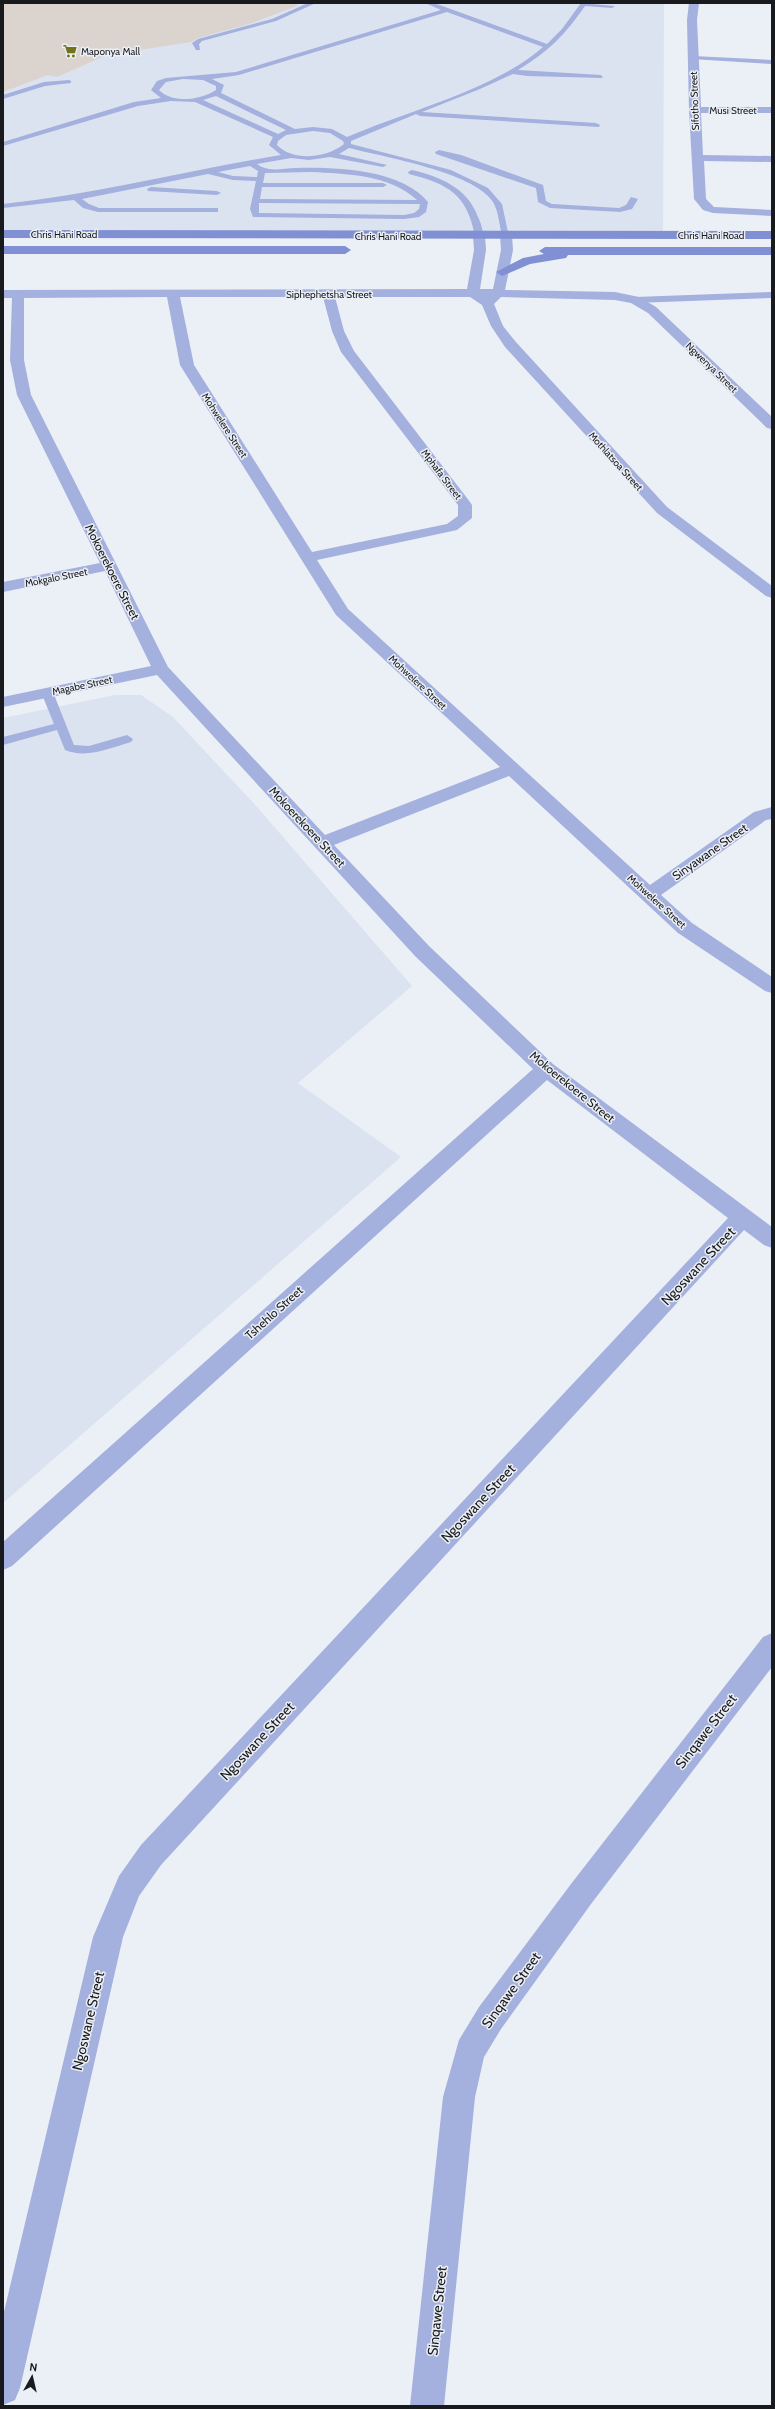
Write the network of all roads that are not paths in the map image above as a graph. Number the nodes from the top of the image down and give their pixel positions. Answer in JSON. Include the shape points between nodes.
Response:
{"nodes":[{"id":1,"x":313,"y":3,"type":"edge"},
{"id":2,"x":428,"y":3,"type":"edge"},
{"id":3,"x":694,"y":3,"type":"edge"},
{"id":4,"x":584,"y":4,"type":"edge"},
{"id":5,"x":612,"y":6,"type":"dead end"},
{"id":6,"x":447,"y":10,"type":"junction"},
{"id":7,"x":547,"y":46,"type":"junction"},
{"id":8,"x":198,"y":49,"type":"dead end"},
{"id":9,"x":693,"y":58,"type":"junction"},
{"id":10,"x":772,"y":62,"type":"edge"},
{"id":11,"x":510,"y":71,"type":"junction"},
{"id":12,"x":237,"y":74,"type":"junction"},
{"id":13,"x":601,"y":77,"type":"dead end"},
{"id":14,"x":204,"y":78,"type":"junction"},
{"id":15,"x":69,"y":82,"type":"dead end"},
{"id":16,"x":220,"y":84,"type":"junction"},
{"id":17,"x":157,"y":94,"type":"junction"},
{"id":18,"x":217,"y":94,"type":"junction"},
{"id":19,"x":3,"y":98,"type":"edge"},
{"id":20,"x":171,"y":99,"type":"junction"},
{"id":21,"x":196,"y":100,"type":"junction"},
{"id":22,"x":137,"y":104,"type":"junction"},
{"id":23,"x":694,"y":110,"type":"junction"},
{"id":24,"x":772,"y":110,"type":"edge"},
{"id":25,"x":417,"y":113,"type":"junction"},
{"id":26,"x":596,"y":125,"type":"dead end"},
{"id":27,"x":370,"y":129,"type":"junction"},
{"id":28,"x":293,"y":131,"type":"junction"},
{"id":29,"x":332,"y":131,"type":"junction"},
{"id":30,"x":278,"y":136,"type":"junction"},
{"id":31,"x":347,"y":143,"type":"junction"},
{"id":32,"x":3,"y":144,"type":"edge"},
{"id":33,"x":275,"y":149,"type":"junction"},
{"id":34,"x":439,"y":152,"type":"dead end"},
{"id":35,"x":331,"y":155,"type":"junction"},
{"id":36,"x":292,"y":156,"type":"junction"},
{"id":37,"x":697,"y":158,"type":"junction"},
{"id":38,"x":772,"y":159,"type":"edge"},
{"id":39,"x":249,"y":162,"type":"junction"},
{"id":40,"x":393,"y":167,"type":"dead end"},
{"id":41,"x":405,"y":170,"type":"dead end"},
{"id":42,"x":208,"y":173,"type":"junction"},
{"id":43,"x":398,"y":185,"type":"junction"},
{"id":44,"x":136,"y":187,"type":"junction"},
{"id":45,"x":258,"y":188,"type":"junction"},
{"id":46,"x":217,"y":193,"type":"dead end"},
{"id":47,"x":417,"y":194,"type":"junction"},
{"id":48,"x":76,"y":197,"type":"junction"},
{"id":49,"x":634,"y":199,"type":"dead end"},
{"id":50,"x":3,"y":206,"type":"edge"},
{"id":51,"x":215,"y":210,"type":"dead end"},
{"id":52,"x":772,"y":213,"type":"edge"},
{"id":53,"x":3,"y":234,"type":"edge"},
{"id":54,"x":506,"y":235,"type":"junction"},
{"id":55,"x":772,"y":235,"type":"edge"},
{"id":56,"x":479,"y":236,"type":"junction"},
{"id":57,"x":3,"y":250,"type":"edge"},
{"id":58,"x":356,"y":250,"type":"dead end"},
{"id":59,"x":465,"y":250,"type":"dead end"},
{"id":60,"x":480,"y":250,"type":"junction"},
{"id":61,"x":507,"y":250,"type":"junction"},
{"id":62,"x":593,"y":251,"type":"junction"},
{"id":63,"x":772,"y":251,"type":"edge"},
{"id":64,"x":502,"y":272,"type":"junction"},
{"id":65,"x":473,"y":293,"type":"junction"},
{"id":66,"x":498,"y":293,"type":"junction"},
{"id":67,"x":3,"y":294,"type":"edge"},
{"id":68,"x":18,"y":294,"type":"junction"},
{"id":69,"x":173,"y":294,"type":"junction"},
{"id":70,"x":328,"y":294,"type":"junction"},
{"id":71,"x":772,"y":296,"type":"edge"},
{"id":72,"x":635,"y":300,"type":"junction"},
{"id":73,"x":487,"y":303,"type":"junction"},
{"id":74,"x":652,"y":310,"type":"joint"},
{"id":75,"x":772,"y":425,"type":"edge"},
{"id":76,"x":309,"y":557,"type":"junction"},
{"id":77,"x":109,"y":566,"type":"junction"},
{"id":78,"x":3,"y":586,"type":"edge"},
{"id":79,"x":771,"y":591,"type":"edge"},
{"id":80,"x":161,"y":669,"type":"junction"},
{"id":81,"x":47,"y":692,"type":"junction"},
{"id":82,"x":3,"y":702,"type":"edge"},
{"id":83,"x":60,"y":726,"type":"junction"},
{"id":84,"x":127,"y":739,"type":"dead end"},
{"id":85,"x":3,"y":741,"type":"edge"},
{"id":86,"x":511,"y":769,"type":"junction"},
{"id":87,"x":772,"y":813,"type":"edge"},
{"id":88,"x":322,"y":843,"type":"junction"},
{"id":89,"x":650,"y":894,"type":"junction"},
{"id":90,"x":772,"y":986,"type":"edge"},
{"id":91,"x":546,"y":1069,"type":"junction"},
{"id":92,"x":742,"y":1218,"type":"junction"},
{"id":93,"x":772,"y":1239,"type":"edge"},
{"id":94,"x":3,"y":1558,"type":"edge"},
{"id":95,"x":772,"y":1646,"type":"edge"},
{"id":96,"x":3,"y":2388,"type":"edge"},
{"id":97,"x":427,"y":2406,"type":"edge"}],
"edges":[{"from":1,"to":8,"type":"lane","via":[[267,22],[200,40],[195,43]]},
{"from":2,"to":6,"type":"lane"},
{"from":3,"to":9,"type":"street","name":"Sifotho Street"},
{"from":4,"to":5,"type":"lane"},
{"from":4,"to":7,"type":"lane","via":[[571,23]]},
{"from":6,"to":7,"type":"lane"},
{"from":6,"to":12,"type":"lane"},
{"from":7,"to":11,"type":"lane"},
{"from":9,"to":10,"type":"lane"},
{"from":9,"to":23,"type":"street","name":"Sifotho Street"},
{"from":11,"to":13,"type":"lane"},
{"from":11,"to":25,"type":"lane","via":[[474,90]]},
{"from":12,"to":14,"type":"lane"},
{"from":12,"to":16,"type":"lane"},
{"from":14,"to":16,"type":"lane"},
{"from":14,"to":17,"type":"lane","via":[[170,79],[158,84],[155,90]]},
{"from":15,"to":19,"type":"lane","via":[[44,84]]},
{"from":16,"to":18,"type":"lane","via":[[220,91]]},
{"from":17,"to":20,"type":"lane"},
{"from":17,"to":22,"type":"lane"},
{"from":18,"to":21,"type":"lane"},
{"from":18,"to":28,"type":"lane"},
{"from":20,"to":21,"type":"lane"},
{"from":20,"to":22,"type":"lane"},
{"from":21,"to":30,"type":"lane"},
{"from":22,"to":32,"type":"lane"},
{"from":23,"to":24,"type":"street","name":"Musi Street"},
{"from":23,"to":37,"type":"street","name":"Sifotho Street"},
{"from":25,"to":26,"type":"lane"},
{"from":25,"to":27,"type":"lane"},
{"from":27,"to":29,"type":"lane"},
{"from":27,"to":31,"type":"lane"},
{"from":28,"to":29,"type":"lane"},
{"from":28,"to":30,"type":"lane"},
{"from":29,"to":31,"type":"lane"},
{"from":30,"to":33,"type":"lane","via":[[273,144]]},
{"from":31,"to":35,"type":"lane","via":[[339,153]]},
{"from":31,"to":54,"type":"lane","via":[[438,169],[474,184],[496,200]]},
{"from":33,"to":36,"type":"lane"},
{"from":33,"to":39,"type":"lane"},
{"from":34,"to":49,"type":"lane","via":[[540,187],[542,202],[550,206],[620,210],[629,207]]},
{"from":35,"to":36,"type":"lane","via":[[312,158]]},
{"from":35,"to":40,"type":"lane"},
{"from":36,"to":39,"type":"lane"},
{"from":37,"to":38,"type":"street"},
{"from":37,"to":52,"type":"street","name":"Sifotho Street","via":[[700,199],[707,208]]},
{"from":39,"to":42,"type":"lane"},
{"from":39,"to":45,"type":"lane"},
{"from":41,"to":56,"type":"lane","via":[[446,184],[464,198],[474,212]]},
{"from":42,"to":44,"type":"lane"},
{"from":42,"to":45,"type":"lane","via":[[234,178]]},
{"from":43,"to":45,"type":"lane"},
{"from":43,"to":45,"type":"lane","via":[[372,177],[333,171]]},
{"from":43,"to":47,"type":"lane"},
{"from":44,"to":46,"type":"lane"},
{"from":44,"to":48,"type":"lane"},
{"from":45,"to":47,"type":"lane"},
{"from":45,"to":47,"type":"lane","via":[[423,206]]},
{"from":48,"to":50,"type":"lane"},
{"from":48,"to":51,"type":"lane","via":[[86,206],[98,210]]},
{"from":53,"to":56,"type":"main road","name":"Chris Hani Road"},
{"from":54,"to":55,"type":"main road","name":"Chris Hani Road"},
{"from":54,"to":56,"type":"main road","name":"Chris Hani Road"},
{"from":54,"to":61,"type":"street"},
{"from":56,"to":60,"type":"street"},
{"from":57,"to":58,"type":"main road","name":"Chris Hani Road"},
{"from":59,"to":60,"type":"main road","name":"Chris Hani Road"},
{"from":60,"to":61,"type":"main road","name":"Chris Hani Road"},
{"from":60,"to":65,"type":"street"},
{"from":61,"to":62,"type":"main road","name":"Chris Hani Road"},
{"from":61,"to":64,"type":"street"},
{"from":62,"to":63,"type":"main road","name":"Chris Hani Road"},
{"from":62,"to":64,"type":"main road","via":[[535,259],[519,263]]},
{"from":64,"to":66,"type":"street"},
{"from":65,"to":66,"type":"street","name":"Siphephetsha Street"},
{"from":65,"to":70,"type":"street","name":"Siphephetsha Street"},
{"from":65,"to":73,"type":"street"},
{"from":66,"to":72,"type":"street","name":"Siphephetsha Street","via":[[604,294]]},
{"from":66,"to":73,"type":"street"},
{"from":67,"to":68,"type":"street","name":"Siphephetsha Street"},
{"from":68,"to":69,"type":"street","name":"Siphephetsha Street"},
{"from":68,"to":77,"type":"street","name":"Mokoerekoere Street","via":[[16,360],[24,395]]},
{"from":69,"to":70,"type":"street","name":"Siphephetsha Street"},
{"from":69,"to":76,"type":"street","name":"Mohwelere Street","via":[[187,365]]},
{"from":70,"to":76,"type":"street","name":"Mphafa Street","via":[[338,331],[348,352],[446,478],[465,505],[466,511],[465,518],[452,527]]},
{"from":71,"to":72,"type":"lane"},
{"from":72,"to":74,"type":"street","name":"Siphephetsha Street"},
{"from":73,"to":79,"type":"street","name":"Mothlatsoa Street","via":[[497,326],[510,344],[649,497],[686,530]]},
{"from":74,"to":75,"type":"street","name":"Ngwenya Street"},
{"from":76,"to":86,"type":"street","name":"Mohwelere Street","via":[[322,583],[342,612]]},
{"from":77,"to":78,"type":"street","name":"Mokgalo Street"},
{"from":77,"to":80,"type":"street","name":"Mokoerekoere Street"},
{"from":80,"to":81,"type":"street","name":"Magabe Street"},
{"from":80,"to":88,"type":"street","name":"Mokoerekoere Street"},
{"from":81,"to":82,"type":"street","name":"Magabe Street"},
{"from":81,"to":83,"type":"lane"},
{"from":83,"to":84,"type":"lane","via":[[69,747],[76,751]]},
{"from":83,"to":85,"type":"lane"},
{"from":86,"to":88,"type":"street"},
{"from":86,"to":89,"type":"street","name":"Mohwelere Street"},
{"from":87,"to":89,"type":"street","name":"Sinyawane Street","via":[[760,816]]},
{"from":88,"to":91,"type":"street","name":"Mokoerekoere Street","via":[[422,951]]},
{"from":89,"to":90,"type":"street","name":"Mohwelere Street","via":[[685,928]]},
{"from":91,"to":92,"type":"street","name":"Mokoerekoere Street"},
{"from":91,"to":94,"type":"street","name":"Tshehlo Street"},
{"from":92,"to":93,"type":"street","name":"Mokoerekoere Street"},
{"from":92,"to":96,"type":"street","name":"Ngoswane Street","via":[[156,1850],[129,1886],[108,1937]]},
{"from":95,"to":97,"type":"street","name":"Sinqawe Street","via":[[582,1894],[490,2018],[470,2051],[459,2097]]}]}
